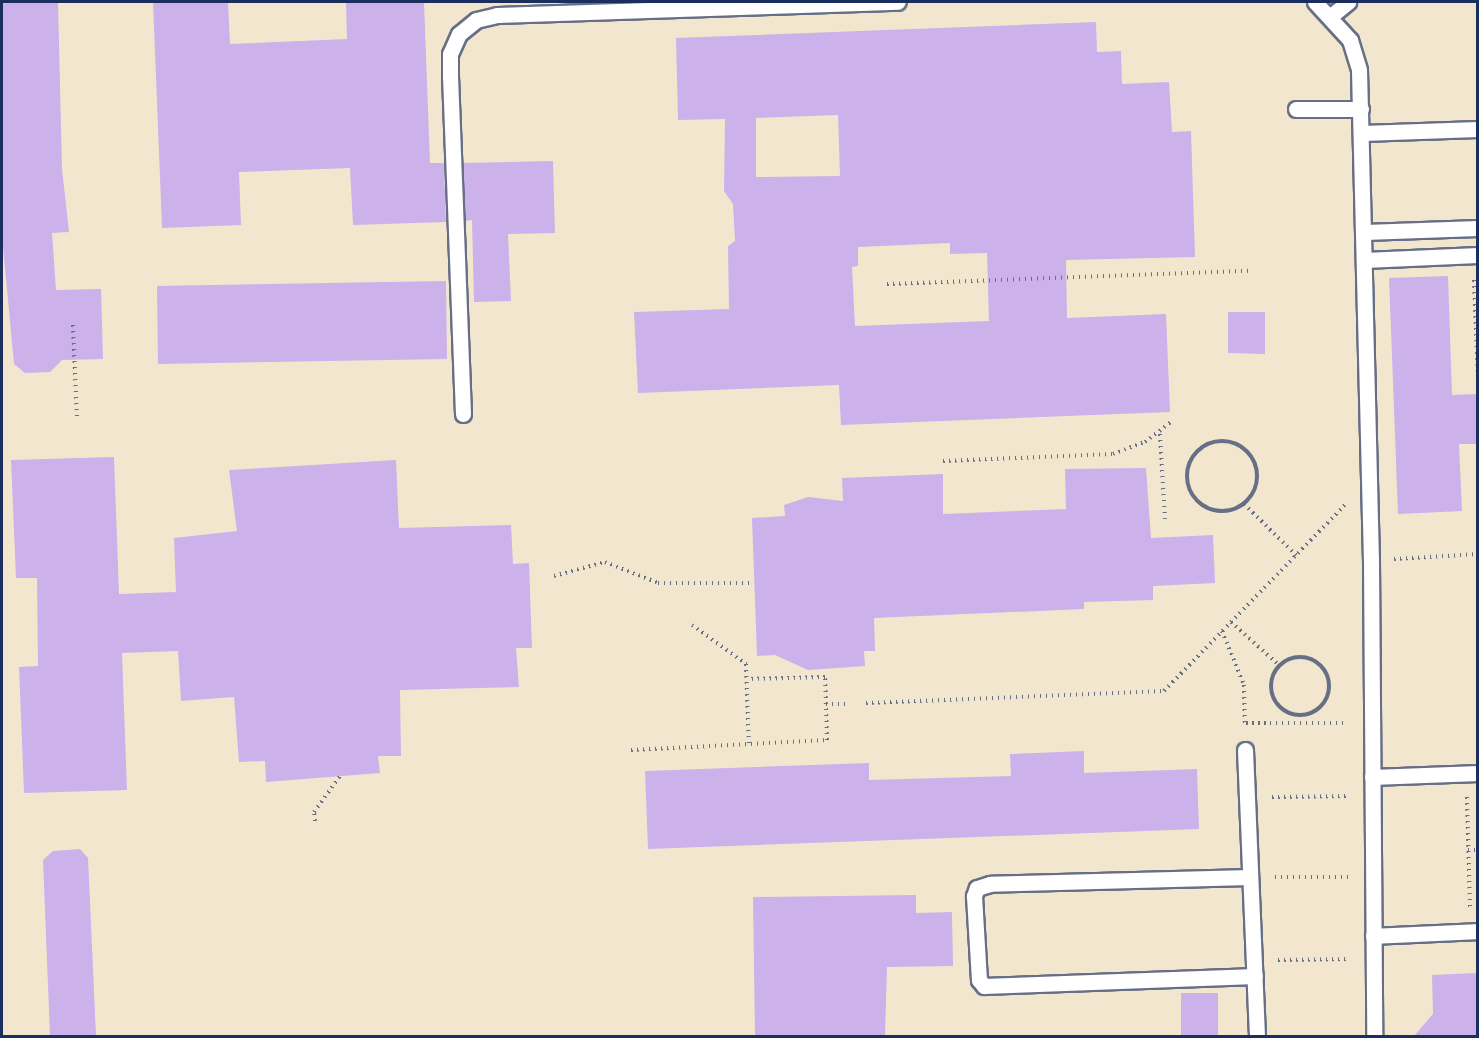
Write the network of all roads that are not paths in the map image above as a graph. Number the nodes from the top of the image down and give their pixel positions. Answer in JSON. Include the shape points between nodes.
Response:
{"nodes":[{"id":1,"x":898,"y":2,"type":"edge"},
{"id":2,"x":1315,"y":2,"type":"edge"},
{"id":3,"x":1348,"y":2,"type":"edge"},
{"id":4,"x":1332,"y":15,"type":"junction"},
{"id":5,"x":1296,"y":109,"type":"dead end"},
{"id":6,"x":1361,"y":109,"type":"junction"},
{"id":7,"x":1478,"y":129,"type":"edge"},
{"id":8,"x":1362,"y":133,"type":"junction"},
{"id":9,"x":1478,"y":228,"type":"edge"},
{"id":10,"x":1364,"y":232,"type":"junction"},
{"id":11,"x":1475,"y":255,"type":"edge"},
{"id":12,"x":1365,"y":260,"type":"junction"},
{"id":13,"x":463,"y":414,"type":"dead end"},
{"id":14,"x":1245,"y":750,"type":"road end"},
{"id":15,"x":1472,"y":774,"type":"edge"},
{"id":16,"x":1372,"y":777,"type":"junction"},
{"id":17,"x":1250,"y":877,"type":"junction"},
{"id":18,"x":1474,"y":931,"type":"edge"},
{"id":19,"x":1373,"y":936,"type":"junction"},
{"id":20,"x":1255,"y":976,"type":"junction"},
{"id":21,"x":1257,"y":1036,"type":"edge"},
{"id":22,"x":1374,"y":1036,"type":"edge"}],
"edges":[{"from":1,"to":13,"type":"lane","via":[[497,15],[476,20],[459,34],[450,54],[450,77]]},
{"from":2,"to":4,"type":"lane"},
{"from":3,"to":4,"type":"lane"},
{"from":4,"to":6,"type":"lane","via":[[1350,40]]},
{"from":5,"to":6,"type":"lane"},
{"from":6,"to":8,"type":"lane"},
{"from":7,"to":8,"type":"lane"},
{"from":8,"to":10,"type":"lane"},
{"from":9,"to":10,"type":"lane"},
{"from":10,"to":12,"type":"lane"},
{"from":11,"to":12,"type":"lane"},
{"from":12,"to":16,"type":"lane"},
{"from":14,"to":17,"type":"lane"},
{"from":15,"to":16,"type":"lane"},
{"from":16,"to":19,"type":"lane"},
{"from":17,"to":20,"type":"lane"},
{"from":17,"to":20,"type":"lane","via":[[990,884],[975,891],[974,907],[979,980],[984,986]]},
{"from":18,"to":19,"type":"lane"},
{"from":19,"to":22,"type":"lane"},
{"from":20,"to":21,"type":"lane"}]}
